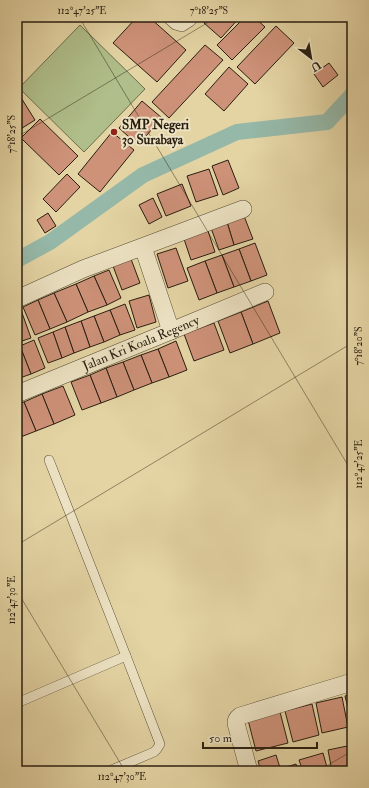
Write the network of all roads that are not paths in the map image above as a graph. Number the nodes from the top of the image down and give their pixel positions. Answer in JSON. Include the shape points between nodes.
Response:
{"nodes":[{"id":1,"x":166,"y":17,"type":"edge"},
{"id":2,"x":195,"y":17,"type":"edge"},
{"id":3,"x":243,"y":209,"type":"dead end"},
{"id":4,"x":142,"y":247,"type":"junction"},
{"id":5,"x":265,"y":292,"type":"dead end"},
{"id":6,"x":17,"y":299,"type":"edge"},
{"id":7,"x":171,"y":331,"type":"junction"},
{"id":8,"x":17,"y":394,"type":"edge"},
{"id":9,"x":49,"y":460,"type":"dead end"},
{"id":10,"x":126,"y":656,"type":"junction"},
{"id":11,"x":352,"y":682,"type":"edge"},
{"id":12,"x":17,"y":703,"type":"edge"},
{"id":13,"x":109,"y":771,"type":"edge"},
{"id":14,"x":249,"y":771,"type":"edge"}],
"edges":[{"from":1,"to":2,"type":"lane","via":[[175,25],[182,27]]},
{"from":3,"to":4,"type":"street"},
{"from":4,"to":6,"type":"street","via":[[83,269]]},
{"from":4,"to":7,"type":"street"},
{"from":5,"to":7,"type":"street","name":"Jalan Kri Koala Regency"},
{"from":7,"to":8,"type":"street","name":"Jalan Kri Koala Regency"},
{"from":9,"to":10,"type":"lane"},
{"from":10,"to":12,"type":"lane"},
{"from":10,"to":13,"type":"lane","via":[[160,744],[154,752]]},
{"from":11,"to":14,"type":"street","via":[[240,716],[236,720],[236,727]]}]}
